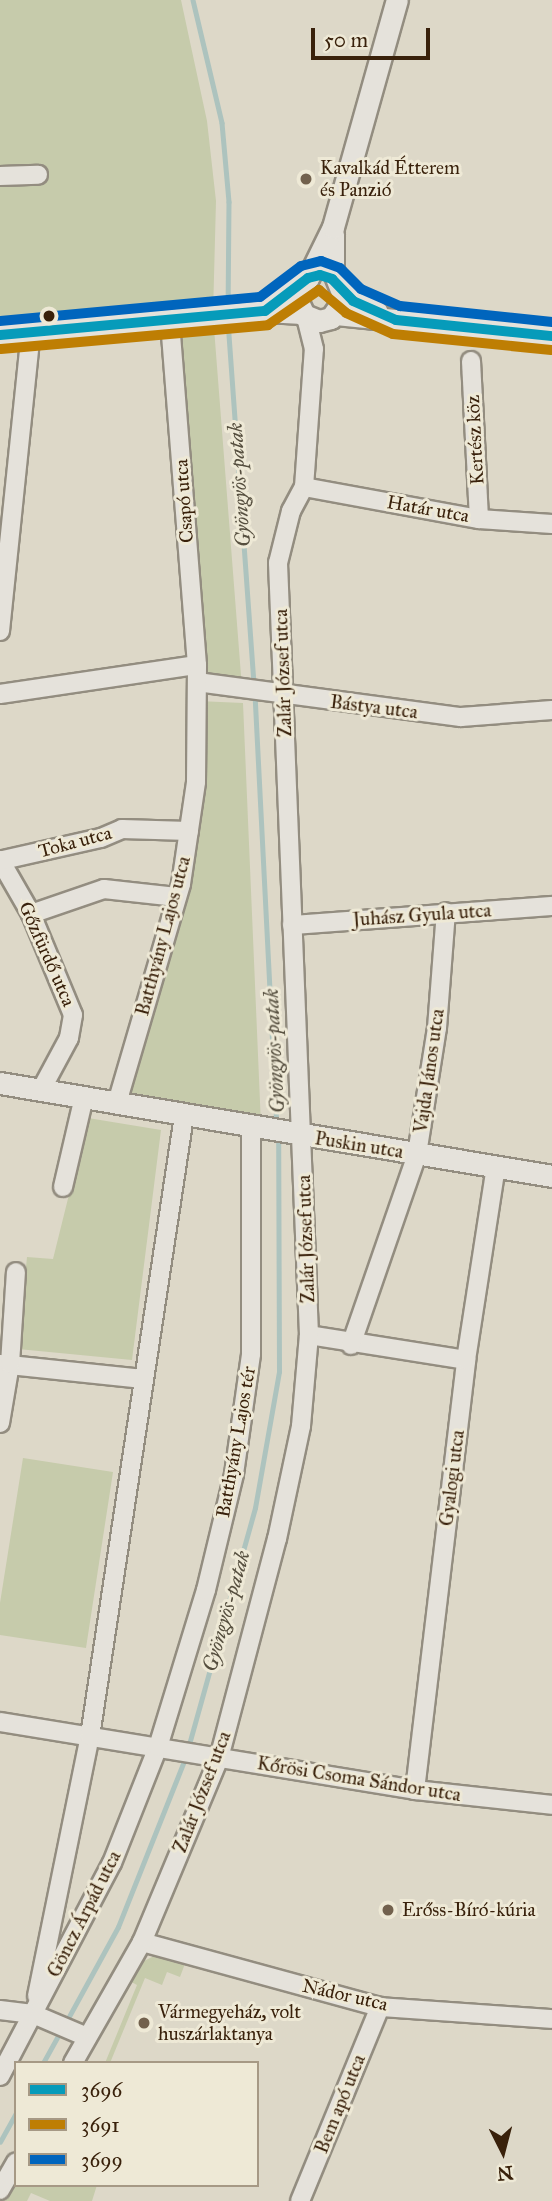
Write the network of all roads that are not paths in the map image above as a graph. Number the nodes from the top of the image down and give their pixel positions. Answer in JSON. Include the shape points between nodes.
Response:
{"nodes":[{"id":1,"x":397,"y":0,"type":"edge"},
{"id":2,"x":38,"y":175,"type":"dead end"},
{"id":3,"x":0,"y":177,"type":"edge"},
{"id":4,"x":333,"y":227,"type":"junction"},
{"id":5,"x":304,"y":283,"type":"junction"},
{"id":6,"x":339,"y":287,"type":"junction"},
{"id":7,"x":265,"y":311,"type":"junction"},
{"id":8,"x":318,"y":316,"type":"junction"},
{"id":9,"x":170,"y":319,"type":"junction"},
{"id":10,"x":396,"y":320,"type":"junction"},
{"id":11,"x":31,"y":331,"type":"junction"},
{"id":12,"x":0,"y":335,"type":"edge"},
{"id":13,"x":552,"y":336,"type":"edge"},
{"id":14,"x":471,"y":361,"type":"dead end"},
{"id":15,"x":304,"y":487,"type":"junction"},
{"id":16,"x":479,"y":519,"type":"junction"},
{"id":17,"x":552,"y":524,"type":"edge"},
{"id":18,"x":0,"y":631,"type":"edge"},
{"id":19,"x":197,"y":674,"type":"junction"},
{"id":20,"x":0,"y":694,"type":"edge"},
{"id":21,"x":279,"y":696,"type":"junction"},
{"id":22,"x":552,"y":710,"type":"edge"},
{"id":23,"x":189,"y":831,"type":"junction"},
{"id":24,"x":1,"y":860,"type":"edge"},
{"id":25,"x":177,"y":897,"type":"junction"},
{"id":26,"x":552,"y":906,"type":"edge"},
{"id":27,"x":446,"y":912,"type":"junction"},
{"id":28,"x":31,"y":914,"type":"junction"},
{"id":29,"x":292,"y":925,"type":"junction"},
{"id":30,"x":0,"y":1083,"type":"edge"},
{"id":31,"x":41,"y":1090,"type":"junction"},
{"id":32,"x":84,"y":1097,"type":"junction"},
{"id":33,"x":117,"y":1103,"type":"junction"},
{"id":34,"x":184,"y":1116,"type":"junction"},
{"id":35,"x":254,"y":1128,"type":"junction"},
{"id":36,"x":300,"y":1135,"type":"junction"},
{"id":37,"x":417,"y":1154,"type":"junction"},
{"id":38,"x":496,"y":1166,"type":"junction"},
{"id":39,"x":552,"y":1176,"type":"edge"},
{"id":40,"x":63,"y":1187,"type":"dead end"},
{"id":41,"x":16,"y":1272,"type":"dead end"},
{"id":42,"x":309,"y":1335,"type":"junction"},
{"id":43,"x":351,"y":1345,"type":"junction"},
{"id":44,"x":466,"y":1360,"type":"junction"},
{"id":45,"x":5,"y":1364,"type":"edge"},
{"id":46,"x":143,"y":1379,"type":"junction"},
{"id":47,"x":0,"y":1423,"type":"edge"},
{"id":48,"x":0,"y":1722,"type":"edge"},
{"id":49,"x":89,"y":1736,"type":"junction"},
{"id":50,"x":161,"y":1747,"type":"junction"},
{"id":51,"x":214,"y":1757,"type":"junction"},
{"id":52,"x":415,"y":1790,"type":"junction"},
{"id":53,"x":552,"y":1805,"type":"edge"},
{"id":54,"x":142,"y":1942,"type":"junction"},
{"id":55,"x":380,"y":2007,"type":"junction"},
{"id":56,"x":0,"y":2010,"type":"edge"},
{"id":57,"x":33,"y":2014,"type":"junction"},
{"id":58,"x":552,"y":2019,"type":"edge"},
{"id":59,"x":87,"y":2037,"type":"junction"},
{"id":60,"x":74,"y":2061,"type":"edge"},
{"id":61,"x":0,"y":2076,"type":"edge"},
{"id":62,"x":14,"y":2166,"type":"edge"},
{"id":63,"x":0,"y":2190,"type":"edge"},
{"id":64,"x":300,"y":2201,"type":"edge"}],
"edges":[{"from":1,"to":4,"type":"street"},
{"from":2,"to":3,"type":"street"},
{"from":4,"to":5,"type":"street"},
{"from":4,"to":6,"type":"street"},
{"from":5,"to":6,"type":"street","via":[[327,276]]},
{"from":5,"to":7,"type":"street"},
{"from":5,"to":8,"type":"street","via":[[297,301]]},
{"from":6,"to":8,"type":"street"},
{"from":6,"to":10,"type":"street"},
{"from":7,"to":8,"type":"street"},
{"from":7,"to":9,"type":"street"},
{"from":8,"to":10,"type":"street"},
{"from":8,"to":15,"type":"street","name":"Zalár József utca"},
{"from":9,"to":11,"type":"street"},
{"from":9,"to":19,"type":"street","name":"Csapó utca"},
{"from":10,"to":13,"type":"street"},
{"from":11,"to":12,"type":"street"},
{"from":11,"to":18,"type":"street"},
{"from":14,"to":16,"type":"street","name":"Kertész köz"},
{"from":15,"to":16,"type":"street","name":"Határ utca"},
{"from":15,"to":21,"type":"street","name":"Zalár József utca","via":[[291,510],[278,563]]},
{"from":16,"to":17,"type":"street","name":"Határ utca"},
{"from":19,"to":20,"type":"street","name":"Bástya utca"},
{"from":19,"to":21,"type":"street","name":"Bástya utca","via":[[233,689]]},
{"from":19,"to":23,"type":"street","name":"Batthyány Lajos utca","via":[[196,782]]},
{"from":21,"to":22,"type":"street","name":"Bástya utca","via":[[461,717]]},
{"from":21,"to":29,"type":"street","name":"Zalár József utca"},
{"from":23,"to":24,"type":"street","name":"Toka utca","via":[[122,829],[102,838]]},
{"from":23,"to":25,"type":"street","name":"Batthyány Lajos utca"},
{"from":24,"to":28,"type":"street","name":"Gőzfürdő utca"},
{"from":25,"to":28,"type":"street","via":[[104,890]]},
{"from":25,"to":33,"type":"street","name":"Batthyány Lajos utca"},
{"from":26,"to":27,"type":"street","name":"Juhász Gyula utca"},
{"from":27,"to":29,"type":"street","name":"Juhász Gyula utca"},
{"from":27,"to":37,"type":"street","name":"Vajda János utca","via":[[438,1028]]},
{"from":28,"to":31,"type":"street","name":"Gőzfürdő utca","via":[[73,1015],[69,1038]]},
{"from":29,"to":36,"type":"street","name":"Zalár József utca"},
{"from":30,"to":31,"type":"street","name":"Puskin utca"},
{"from":31,"to":32,"type":"street","name":"Puskin utca"},
{"from":32,"to":33,"type":"street","name":"Puskin utca"},
{"from":32,"to":40,"type":"street"},
{"from":33,"to":34,"type":"street","name":"Puskin utca"},
{"from":34,"to":35,"type":"street","name":"Puskin utca"},
{"from":34,"to":46,"type":"street"},
{"from":35,"to":36,"type":"street","name":"Puskin utca"},
{"from":35,"to":50,"type":"street","name":"Batthyány Lajos tér","via":[[251,1354],[234,1474]]},
{"from":36,"to":37,"type":"street","name":"Puskin utca"},
{"from":36,"to":42,"type":"street","name":"Zalár József utca"},
{"from":37,"to":38,"type":"street","name":"Puskin utca"},
{"from":37,"to":43,"type":"street","name":"Vajda János utca"},
{"from":38,"to":39,"type":"street","name":"Puskin utca"},
{"from":38,"to":44,"type":"street","name":"Gyalogi utca"},
{"from":41,"to":45,"type":"street"},
{"from":42,"to":43,"type":"street"},
{"from":42,"to":51,"type":"street","name":"Zalár József utca","via":[[300,1426],[277,1539]]},
{"from":43,"to":44,"type":"street"},
{"from":44,"to":52,"type":"street","name":"Gyalogi utca"},
{"from":45,"to":46,"type":"street"},
{"from":45,"to":47,"type":"street"},
{"from":46,"to":49,"type":"street"},
{"from":48,"to":49,"type":"street","name":"Kőrösi Csoma Sándor utca"},
{"from":49,"to":50,"type":"street","name":"Kőrösi Csoma Sándor utca"},
{"from":49,"to":57,"type":"street"},
{"from":50,"to":51,"type":"street","name":"Kőrösi Csoma Sándor utca"},
{"from":50,"to":57,"type":"street","name":"Göncz Árpád utca","via":[[94,1905]]},
{"from":51,"to":52,"type":"street","name":"Kőrösi Csoma Sándor utca"},
{"from":51,"to":54,"type":"street","name":"Zalár József utca"},
{"from":52,"to":53,"type":"street","name":"Kőrösi Csoma Sándor utca"},
{"from":54,"to":55,"type":"street","name":"Nádor utca"},
{"from":54,"to":59,"type":"street","name":"Zalár József utca"},
{"from":55,"to":58,"type":"street","name":"Nádor utca"},
{"from":55,"to":64,"type":"street","name":"Bem apó utca"},
{"from":56,"to":57,"type":"street"},
{"from":57,"to":59,"type":"street"},
{"from":57,"to":61,"type":"street","name":"Göncz Árpád utca"},
{"from":59,"to":60,"type":"street","name":"Zalár József utca"},
{"from":62,"to":63,"type":"street"}]}
